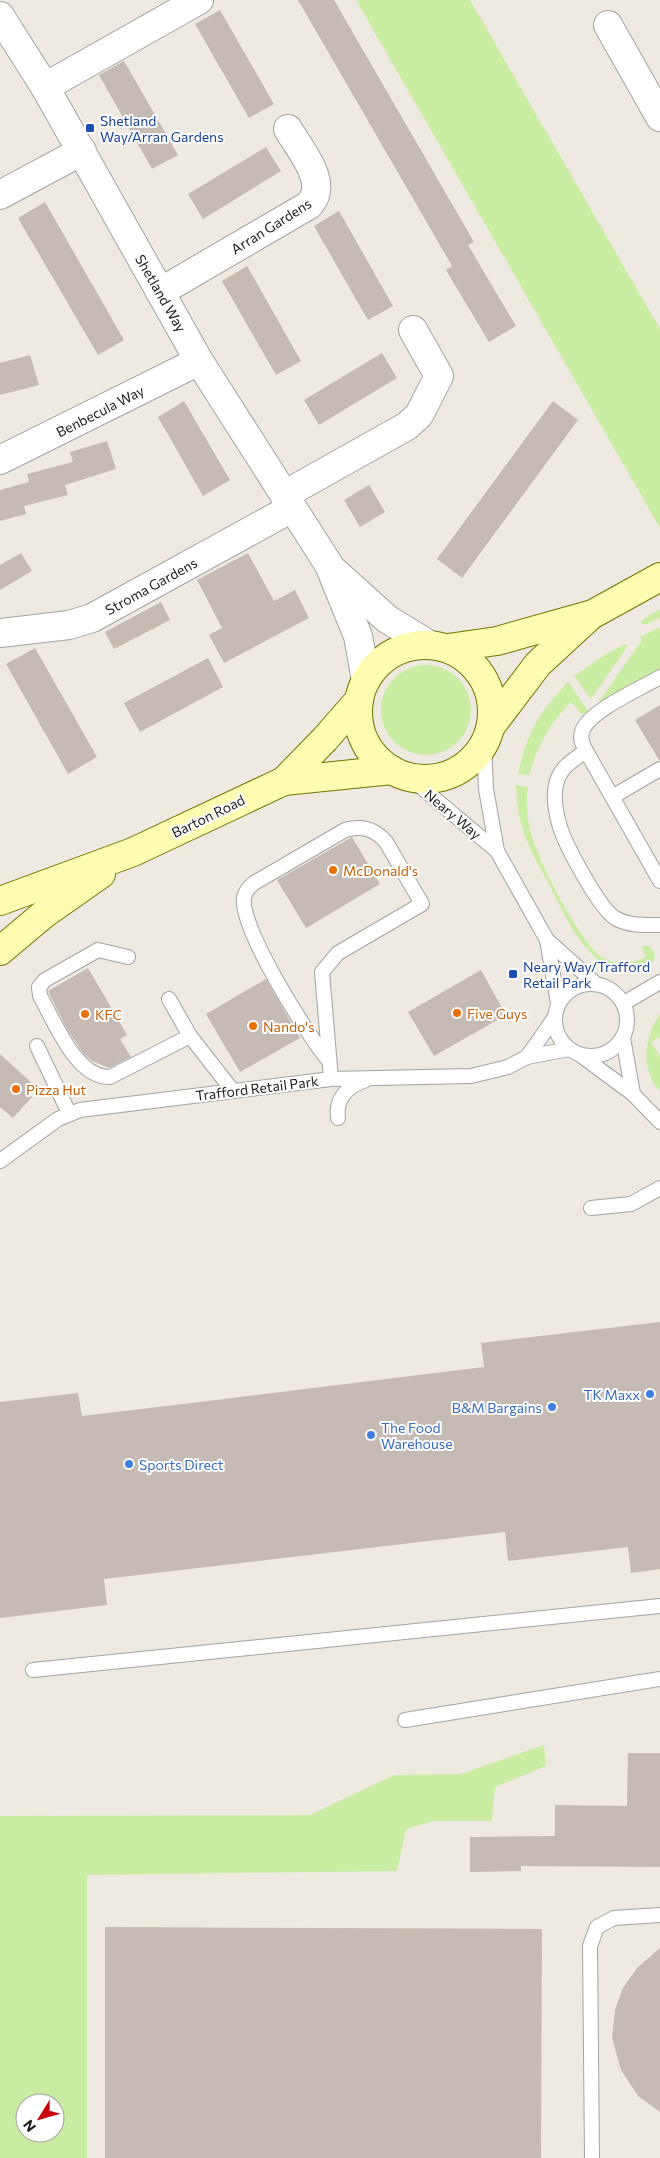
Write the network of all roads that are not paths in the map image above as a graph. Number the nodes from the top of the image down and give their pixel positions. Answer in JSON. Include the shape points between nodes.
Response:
{"nodes":[{"id":1,"x":199,"y":0,"type":"edge"},
{"id":2,"x":0,"y":16,"type":"edge"},
{"id":3,"x":608,"y":25,"type":"dead end"},
{"id":4,"x":45,"y":87,"type":"junction"},
{"id":5,"x":660,"y":117,"type":"edge"},
{"id":6,"x":288,"y":129,"type":"dead end"},
{"id":7,"x":82,"y":151,"type":"junction"},
{"id":8,"x":0,"y":196,"type":"edge"},
{"id":9,"x":160,"y":292,"type":"junction"},
{"id":10,"x":413,"y":330,"type":"dead end"},
{"id":11,"x":199,"y":360,"type":"junction"},
{"id":12,"x":0,"y":460,"type":"edge"},
{"id":13,"x":288,"y":502,"type":"junction"},
{"id":14,"x":329,"y":566,"type":"junction"},
{"id":15,"x":660,"y":577,"type":"edge"},
{"id":16,"x":593,"y":614,"type":"junction"},
{"id":17,"x":0,"y":633,"type":"edge"},
{"id":18,"x":438,"y":646,"type":"junction"},
{"id":19,"x":660,"y":677,"type":"edge"},
{"id":20,"x":362,"y":690,"type":"junction"},
{"id":21,"x":488,"y":735,"type":"junction"},
{"id":22,"x":586,"y":751,"type":"junction"},
{"id":23,"x":660,"y":769,"type":"edge"},
{"id":24,"x":401,"y":774,"type":"junction"},
{"id":25,"x":284,"y":781,"type":"junction"},
{"id":26,"x":612,"y":797,"type":"junction"},
{"id":27,"x":497,"y":851,"type":"junction"},
{"id":28,"x":133,"y":852,"type":"junction"},
{"id":29,"x":660,"y":881,"type":"edge"},
{"id":30,"x":0,"y":901,"type":"edge"},
{"id":31,"x":660,"y":925,"type":"edge"},
{"id":32,"x":547,"y":940,"type":"junction"},
{"id":33,"x":0,"y":951,"type":"edge"},
{"id":34,"x":128,"y":957,"type":"dead end"},
{"id":35,"x":659,"y":983,"type":"edge"},
{"id":36,"x":596,"y":984,"type":"junction"},
{"id":37,"x":169,"y":999,"type":"dead end"},
{"id":38,"x":624,"y":1003,"type":"junction"},
{"id":39,"x":557,"y":1010,"type":"junction"},
{"id":40,"x":190,"y":1036,"type":"junction"},
{"id":41,"x":623,"y":1038,"type":"junction"},
{"id":42,"x":37,"y":1046,"type":"dead end"},
{"id":43,"x":574,"y":1051,"type":"junction"},
{"id":44,"x":527,"y":1058,"type":"junction"},
{"id":45,"x":329,"y":1061,"type":"junction"},
{"id":46,"x":374,"y":1078,"type":"junction"},
{"id":47,"x":331,"y":1079,"type":"junction"},
{"id":48,"x":233,"y":1091,"type":"junction"},
{"id":49,"x":633,"y":1094,"type":"junction"},
{"id":50,"x":69,"y":1113,"type":"junction"},
{"id":51,"x":338,"y":1118,"type":"dead end"},
{"id":52,"x":660,"y":1122,"type":"edge"},
{"id":53,"x":0,"y":1161,"type":"edge"},
{"id":54,"x":660,"y":1188,"type":"edge"},
{"id":55,"x":591,"y":1208,"type":"dead end"},
{"id":56,"x":660,"y":1606,"type":"edge"},
{"id":57,"x":33,"y":1670,"type":"dead end"},
{"id":58,"x":660,"y":1680,"type":"edge"},
{"id":59,"x":405,"y":1720,"type":"dead end"},
{"id":60,"x":660,"y":1915,"type":"edge"},
{"id":61,"x":592,"y":2158,"type":"edge"}],
"edges":[{"from":1,"to":4,"type":"street"},
{"from":2,"to":4,"type":"street","name":"Shetland Way"},
{"from":3,"to":5,"type":"street"},
{"from":4,"to":7,"type":"street","name":"Shetland Way"},
{"from":6,"to":9,"type":"street","name":"Arran Gardens","via":[[315,175],[318,188],[315,199]]},
{"from":7,"to":8,"type":"street"},
{"from":7,"to":9,"type":"street","name":"Shetland Way"},
{"from":9,"to":11,"type":"street","name":"Shetland Way"},
{"from":10,"to":13,"type":"street","via":[[439,376],[419,415],[407,426]]},
{"from":11,"to":12,"type":"street","name":"Benbecula Way"},
{"from":11,"to":13,"type":"street","name":"Shetland Way"},
{"from":13,"to":14,"type":"street","name":"Shetland Way"},
{"from":13,"to":17,"type":"street","name":"Stroma Gardens","via":[[92,618],[68,625]]},
{"from":14,"to":18,"type":"street","name":"Shetland Way","via":[[387,620]]},
{"from":14,"to":20,"type":"street","name":"Shetland Way","via":[[358,636]]},
{"from":15,"to":16,"type":"main road"},
{"from":16,"to":18,"type":"main road","via":[[498,641]]},
{"from":16,"to":21,"type":"main road","via":[[538,664]]},
{"from":18,"to":20,"type":"main road","via":[[409,646],[392,653],[377,665]]},
{"from":18,"to":21,"type":"main road","via":[[465,657],[479,671],[488,687],[493,707]]},
{"from":19,"to":22,"type":"lane","via":[[602,710],[589,722],[581,738]]},
{"from":20,"to":24,"type":"main road","via":[[358,721],[364,740],[376,757]]},
{"from":20,"to":25,"type":"main road","name":"Barton Road","via":[[325,739]]},
{"from":21,"to":24,"type":"main road","via":[[471,762],[452,774],[431,779]]},
{"from":21,"to":27,"type":"lane","name":"Neary Way","via":[[486,789]]},
{"from":22,"to":26,"type":"lane"},
{"from":22,"to":31,"type":"lane","via":[[567,764],[556,785],[556,810],[565,840],[604,909],[625,923]]},
{"from":23,"to":26,"type":"lane"},
{"from":24,"to":25,"type":"main road","name":"Barton Road"},
{"from":24,"to":27,"type":"lane","name":"Neary Way"},
{"from":25,"to":28,"type":"main road","name":"Barton Road"},
{"from":26,"to":29,"type":"lane"},
{"from":27,"to":32,"type":"lane","name":"Neary Way"},
{"from":28,"to":30,"type":"main road","name":"Barton Road"},
{"from":28,"to":33,"type":"main road","name":"Barton Road","via":[[44,914]]},
{"from":32,"to":36,"type":"lane","name":"Neary Way"},
{"from":32,"to":39,"type":"lane","name":"Neary Way"},
{"from":34,"to":40,"type":"lane","via":[[98,950],[45,980],[39,987],[40,996],[79,1063],[96,1076],[110,1078]]},
{"from":35,"to":38,"type":"lane"},
{"from":36,"to":38,"type":"lane","via":[[607,987]]},
{"from":36,"to":39,"type":"lane","via":[[574,987],[565,994]]},
{"from":37,"to":40,"type":"lane"},
{"from":38,"to":41,"type":"lane","via":[[627,1027]]},
{"from":39,"to":43,"type":"lane","via":[[556,1029],[561,1040]]},
{"from":39,"to":44,"type":"lane"},
{"from":40,"to":48,"type":"lane"},
{"from":41,"to":43,"type":"lane","via":[[599,1055]]},
{"from":41,"to":49,"type":"lane"},
{"from":42,"to":50,"type":"lane"},
{"from":43,"to":44,"type":"lane","name":"Trafford Retail Park"},
{"from":43,"to":49,"type":"lane"},
{"from":44,"to":46,"type":"lane","name":"Trafford Retail Park","via":[[508,1067],[471,1076]]},
{"from":45,"to":45,"type":"lane","via":[[288,1001],[253,930],[244,904],[247,889],[254,883],[345,830],[361,828],[378,833],[386,842],[422,904],[338,953],[322,972]]},
{"from":45,"to":47,"type":"lane"},
{"from":46,"to":47,"type":"lane","name":"Trafford Retail Park"},
{"from":46,"to":51,"type":"lane","via":[[344,1093],[337,1106]]},
{"from":47,"to":48,"type":"lane","name":"Trafford Retail Park"},
{"from":48,"to":50,"type":"lane","name":"Trafford Retail Park"},
{"from":49,"to":52,"type":"lane"},
{"from":50,"to":53,"type":"lane","name":"Trafford Retail Park"},
{"from":54,"to":55,"type":"lane","via":[[631,1204]]},
{"from":56,"to":57,"type":"lane"},
{"from":58,"to":59,"type":"lane"},
{"from":60,"to":61,"type":"lane","via":[[614,1918],[597,1927],[590,1946]]}]}
